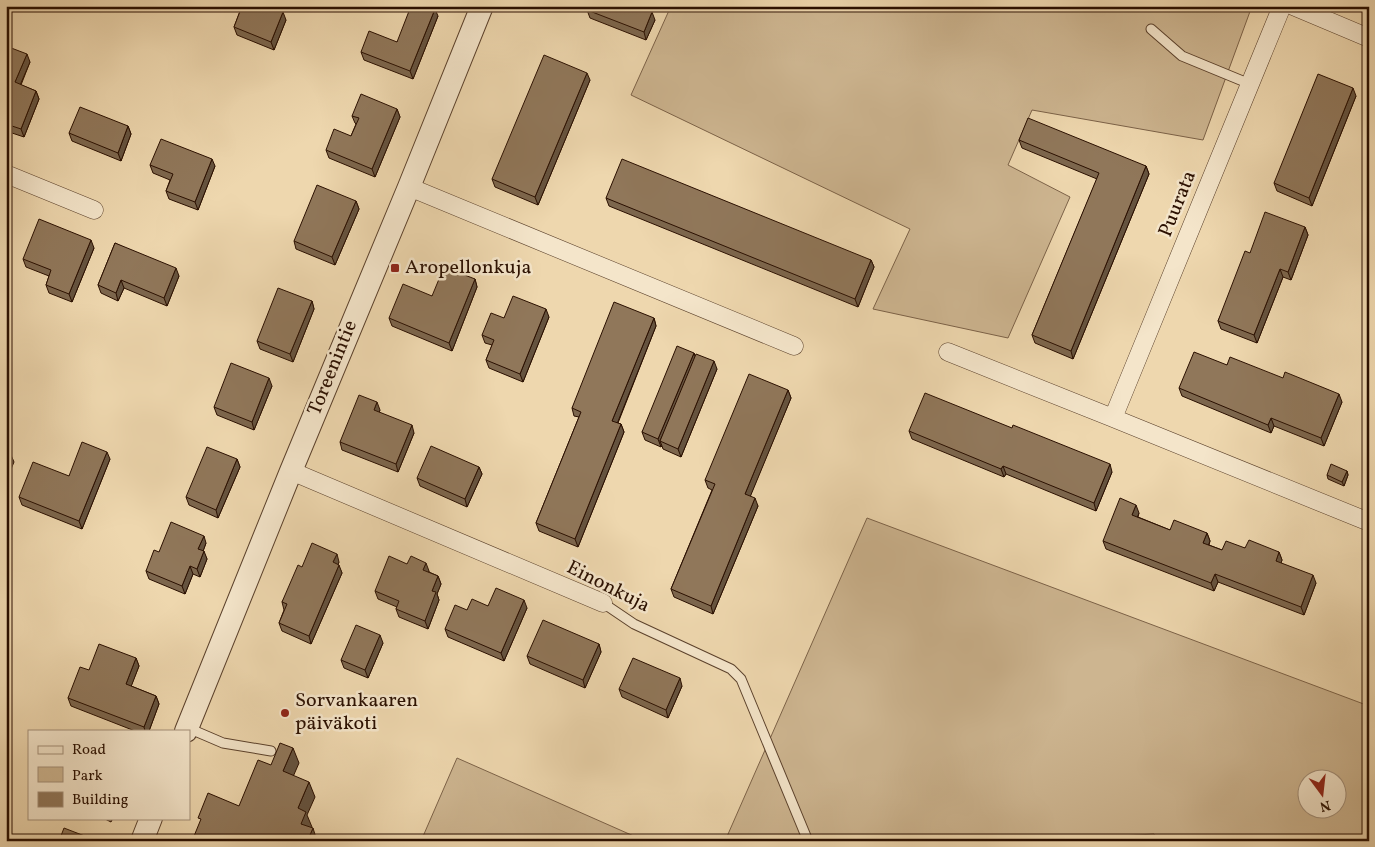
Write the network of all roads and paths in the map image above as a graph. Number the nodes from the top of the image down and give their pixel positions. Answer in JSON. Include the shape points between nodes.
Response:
{"nodes":[{"id":1,"x":482,"y":6,"type":"edge"},
{"id":2,"x":1282,"y":6,"type":"edge"},
{"id":3,"x":1293,"y":6,"type":"edge"},
{"id":4,"x":1151,"y":29,"type":"dead end"},
{"id":5,"x":1369,"y":38,"type":"edge"},
{"id":6,"x":1250,"y":84,"type":"junction"},
{"id":7,"x":6,"y":174,"type":"edge"},
{"id":8,"x":409,"y":187,"type":"junction"},
{"id":9,"x":94,"y":210,"type":"dead end"},
{"id":10,"x":794,"y":346,"type":"dead end"},
{"id":11,"x":948,"y":352,"type":"dead end"},
{"id":12,"x":1112,"y":418,"type":"junction"},
{"id":13,"x":291,"y":471,"type":"junction"},
{"id":14,"x":1369,"y":522,"type":"edge"},
{"id":15,"x":603,"y":603,"type":"joint"},
{"id":16,"x":187,"y":729,"type":"edge"},
{"id":17,"x":190,"y":730,"type":"edge"},
{"id":18,"x":271,"y":751,"type":"dead end"},
{"id":19,"x":150,"y":820,"type":"edge"},
{"id":20,"x":142,"y":841,"type":"edge"},
{"id":21,"x":808,"y":841,"type":"edge"}],
"edges":[{"from":1,"to":8,"type":"street","name":"Toreenintie"},
{"from":2,"to":6,"type":"street","name":"Puurata"},
{"from":3,"to":5,"type":"street"},
{"from":4,"to":6,"type":"lane","via":[[1182,56]]},
{"from":6,"to":12,"type":"street","name":"Puurata"},
{"from":7,"to":9,"type":"street"},
{"from":8,"to":10,"type":"street"},
{"from":8,"to":13,"type":"street","name":"Toreenintie"},
{"from":11,"to":12,"type":"street"},
{"from":12,"to":14,"type":"street"},
{"from":13,"to":15,"type":"street","name":"Einonkuja"},
{"from":13,"to":16,"type":"street","name":"Toreenintie"},
{"from":15,"to":21,"type":"lane","name":"Einonkuja","via":[[634,624],[731,668],[741,679]]},
{"from":17,"to":18,"type":"lane","via":[[223,742]]},
{"from":19,"to":20,"type":"street"}]}
